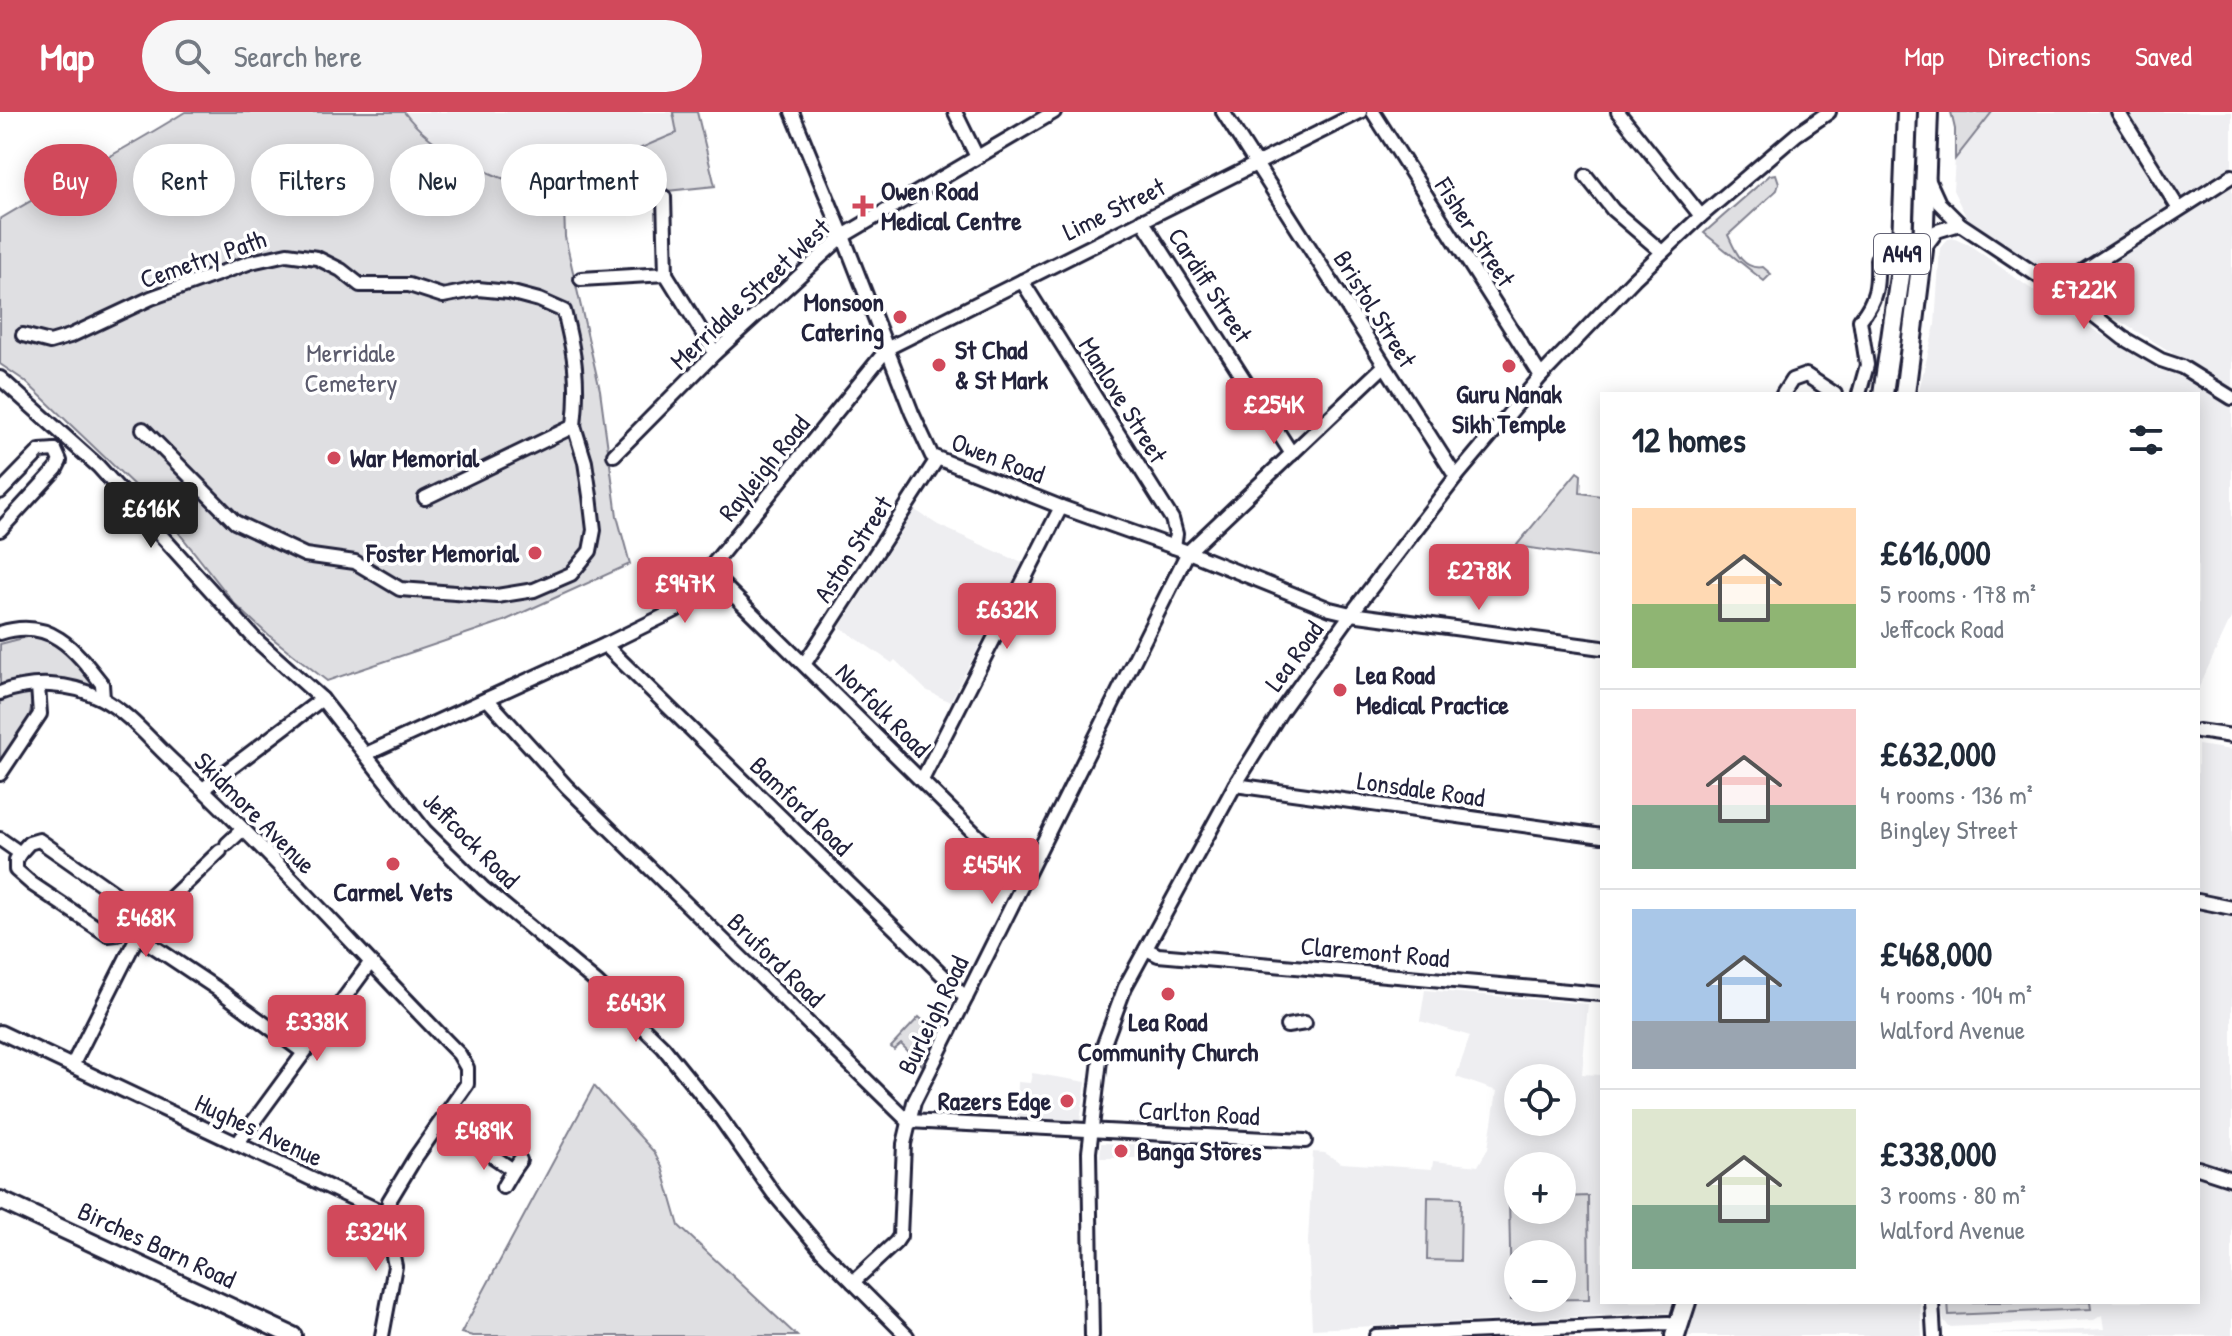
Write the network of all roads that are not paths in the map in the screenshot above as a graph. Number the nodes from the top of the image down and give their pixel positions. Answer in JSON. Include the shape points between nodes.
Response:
{"nodes":[{"id":1,"x":792,"y":112,"type":"edge"},
{"id":2,"x":955,"y":112,"type":"edge"},
{"id":3,"x":1054,"y":112,"type":"edge"},
{"id":4,"x":1223,"y":112,"type":"edge"},
{"id":5,"x":1360,"y":112,"type":"edge"},
{"id":6,"x":1373,"y":112,"type":"edge"},
{"id":7,"x":1618,"y":112,"type":"edge"},
{"id":8,"x":1816,"y":112,"type":"edge"},
{"id":9,"x":1829,"y":112,"type":"edge"},
{"id":10,"x":1896,"y":112,"type":"edge"},
{"id":11,"x":1907,"y":112,"type":"edge"},
{"id":12,"x":1928,"y":112,"type":"edge"},
{"id":13,"x":2118,"y":112,"type":"edge"},
{"id":14,"x":1797,"y":134,"type":"junction"},
{"id":15,"x":1906,"y":137,"type":"junction"},
{"id":16,"x":977,"y":157,"type":"junction"},
{"id":17,"x":1256,"y":164,"type":"junction"},
{"id":18,"x":1586,"y":176,"type":"dead end"},
{"id":19,"x":1926,"y":176,"type":"junction"},
{"id":20,"x":2232,"y":176,"type":"edge"},
{"id":21,"x":2179,"y":209,"type":"junction"},
{"id":22,"x":664,"y":216,"type":"edge"},
{"id":23,"x":1701,"y":216,"type":"junction"},
{"id":24,"x":1142,"y":220,"type":"junction"},
{"id":25,"x":1960,"y":224,"type":"junction"},
{"id":26,"x":843,"y":236,"type":"junction"},
{"id":27,"x":1902,"y":246,"type":"junction"},
{"id":28,"x":1923,"y":250,"type":"junction"},
{"id":29,"x":1662,"y":252,"type":"junction"},
{"id":30,"x":666,"y":274,"type":"junction"},
{"id":31,"x":581,"y":279,"type":"dead end"},
{"id":32,"x":1022,"y":281,"type":"junction"},
{"id":33,"x":2061,"y":291,"type":"junction"},
{"id":34,"x":23,"y":335,"type":"dead end"},
{"id":35,"x":888,"y":348,"type":"junction"},
{"id":36,"x":715,"y":353,"type":"junction"},
{"id":37,"x":1384,"y":366,"type":"junction"},
{"id":38,"x":1541,"y":376,"type":"junction"},
{"id":39,"x":0,"y":378,"type":"edge"},
{"id":40,"x":1784,"y":392,"type":"edge"},
{"id":41,"x":1832,"y":392,"type":"edge"},
{"id":42,"x":1860,"y":392,"type":"edge"},
{"id":43,"x":1883,"y":392,"type":"edge"},
{"id":44,"x":1905,"y":392,"type":"edge"},
{"id":45,"x":2232,"y":398,"type":"edge"},
{"id":46,"x":574,"y":426,"type":"junction"},
{"id":47,"x":143,"y":429,"type":"dead end"},
{"id":48,"x":65,"y":434,"type":"junction"},
{"id":49,"x":55,"y":450,"type":"junction"},
{"id":50,"x":1292,"y":454,"type":"junction"},
{"id":51,"x":614,"y":455,"type":"dead end"},
{"id":52,"x":937,"y":459,"type":"junction"},
{"id":53,"x":1456,"y":477,"type":"junction"},
{"id":54,"x":0,"y":492,"type":"edge"},
{"id":55,"x":425,"y":498,"type":"dead end"},
{"id":56,"x":1061,"y":507,"type":"junction"},
{"id":57,"x":0,"y":530,"type":"edge"},
{"id":58,"x":1174,"y":547,"type":"junction"},
{"id":59,"x":1188,"y":552,"type":"junction"},
{"id":60,"x":709,"y":571,"type":"junction"},
{"id":61,"x":1351,"y":614,"type":"junction"},
{"id":62,"x":0,"y":633,"type":"edge"},
{"id":63,"x":605,"y":645,"type":"junction"},
{"id":64,"x":1600,"y":648,"type":"edge"},
{"id":65,"x":805,"y":663,"type":"junction"},
{"id":66,"x":38,"y":686,"type":"junction"},
{"id":67,"x":0,"y":693,"type":"edge"},
{"id":68,"x":103,"y":699,"type":"junction"},
{"id":69,"x":322,"y":699,"type":"junction"},
{"id":70,"x":487,"y":699,"type":"junction"},
{"id":71,"x":2200,"y":731,"type":"edge"},
{"id":72,"x":2232,"y":736,"type":"edge"},
{"id":73,"x":366,"y":754,"type":"junction"},
{"id":74,"x":0,"y":774,"type":"edge"},
{"id":75,"x":922,"y":780,"type":"junction"},
{"id":76,"x":1235,"y":785,"type":"junction"},
{"id":77,"x":203,"y":789,"type":"junction"},
{"id":78,"x":242,"y":830,"type":"junction"},
{"id":79,"x":1600,"y":836,"type":"edge"},
{"id":80,"x":0,"y":839,"type":"edge"},
{"id":81,"x":20,"y":853,"type":"junction"},
{"id":82,"x":1024,"y":882,"type":"junction"},
{"id":83,"x":2200,"y":901,"type":"edge"},
{"id":84,"x":2232,"y":908,"type":"edge"},
{"id":85,"x":123,"y":926,"type":"junction"},
{"id":86,"x":137,"y":937,"type":"junction"},
{"id":87,"x":1146,"y":949,"type":"junction"},
{"id":88,"x":370,"y":963,"type":"junction"},
{"id":89,"x":1600,"y":994,"type":"edge"},
{"id":90,"x":966,"y":998,"type":"junction"},
{"id":91,"x":1305,"y":1023,"type":"dead end"},
{"id":92,"x":1287,"y":1026,"type":"dead end"},
{"id":93,"x":0,"y":1032,"type":"edge"},
{"id":94,"x":303,"y":1052,"type":"junction"},
{"id":95,"x":72,"y":1066,"type":"junction"},
{"id":96,"x":908,"y":1121,"type":"junction"},
{"id":97,"x":443,"y":1122,"type":"junction"},
{"id":98,"x":1091,"y":1130,"type":"junction"},
{"id":99,"x":1305,"y":1141,"type":"dead end"},
{"id":100,"x":237,"y":1144,"type":"junction"},
{"id":101,"x":2200,"y":1169,"type":"edge"},
{"id":102,"x":2232,"y":1179,"type":"edge"},
{"id":103,"x":503,"y":1187,"type":"dead end"},
{"id":104,"x":0,"y":1200,"type":"edge"},
{"id":105,"x":386,"y":1214,"type":"junction"},
{"id":106,"x":853,"y":1282,"type":"junction"},
{"id":107,"x":1685,"y":1304,"type":"edge"},
{"id":108,"x":1932,"y":1304,"type":"edge"},
{"id":109,"x":1676,"y":1331,"type":"edge"},
{"id":110,"x":293,"y":1336,"type":"edge"},
{"id":111,"x":382,"y":1336,"type":"edge"},
{"id":112,"x":907,"y":1336,"type":"edge"},
{"id":113,"x":1092,"y":1336,"type":"edge"},
{"id":114,"x":1376,"y":1336,"type":"edge"},
{"id":115,"x":1934,"y":1336,"type":"edge"}],
"edges":[{"from":1,"to":26,"type":"street","name":"Owen Road"},
{"from":2,"to":16,"type":"street"},
{"from":3,"to":16,"type":"street","name":"Merridale Street West"},
{"from":4,"to":17,"type":"street","name":"Bristol Street"},
{"from":5,"to":17,"type":"street","name":"Lime Street"},
{"from":6,"to":38,"type":"street","name":"Fisher Street"},
{"from":7,"to":23,"type":"street"},
{"from":8,"to":14,"type":"street","name":"Lea Road"},
{"from":9,"to":14,"type":"street","name":"Lea Road"},
{"from":10,"to":15,"type":"street"},
{"from":11,"to":15,"type":"highway","number":"A449"},
{"from":12,"to":19,"type":"highway","number":"A449"},
{"from":13,"to":21,"type":"street"},
{"from":14,"to":23,"type":"street","name":"Lea Road"},
{"from":15,"to":27,"type":"highway","number":"A449"},
{"from":16,"to":26,"type":"street","name":"Merridale Street West"},
{"from":17,"to":24,"type":"street","name":"Lime Street"},
{"from":17,"to":37,"type":"street","name":"Bristol Street"},
{"from":18,"to":29,"type":"street","via":[[1613,210]]},
{"from":19,"to":25,"type":"street","via":[[1939,203]]},
{"from":19,"to":28,"type":"highway","number":"A449"},
{"from":20,"to":21,"type":"street"},
{"from":21,"to":33,"type":"street","via":[[2069,280]]},
{"from":22,"to":30,"type":"street"},
{"from":23,"to":29,"type":"street","name":"Lea Road"},
{"from":24,"to":32,"type":"street","name":"Lime Street"},
{"from":24,"to":50,"type":"street","name":"Cardiff Street"},
{"from":25,"to":28,"type":"street","via":[[1937,231]]},
{"from":25,"to":33,"type":"street"},
{"from":26,"to":35,"type":"street","name":"Owen Road"},
{"from":26,"to":36,"type":"street","name":"Merridale Street West"},
{"from":27,"to":42,"type":"street","via":[[1877,259],[1878,290],[1860,320],[1867,365]]},
{"from":27,"to":43,"type":"highway","number":"A449"},
{"from":28,"to":44,"type":"highway","number":"A449"},
{"from":29,"to":38,"type":"street","name":"Lea Road"},
{"from":30,"to":31,"type":"street"},
{"from":30,"to":36,"type":"street"},
{"from":32,"to":35,"type":"street","name":"Lime Street"},
{"from":32,"to":58,"type":"street","name":"Manlove Street","via":[[1172,519]]},
{"from":33,"to":45,"type":"street","via":[[2123,338]]},
{"from":34,"to":46,"type":"street","name":"Cemetry Path","via":[[50,342],[251,262],[287,254],[317,258],[360,285],[409,285],[443,296],[478,289],[509,292],[564,311],[578,386]]},
{"from":35,"to":52,"type":"street","name":"Owen Road","via":[[928,451]]},
{"from":35,"to":60,"type":"street","name":"Rayleigh Road"},
{"from":36,"to":51,"type":"street","name":"Merridale Street West"},
{"from":37,"to":50,"type":"street"},
{"from":37,"to":53,"type":"street","name":"Bristol Street"},
{"from":38,"to":53,"type":"street","name":"Lea Road"},
{"from":39,"to":48,"type":"street","name":"Jeffcock Road"},
{"from":40,"to":41,"type":"street","via":[[1792,380],[1806,375]]},
{"from":46,"to":47,"type":"street","via":[[590,496],[590,551],[571,574],[534,590],[497,596],[400,589],[355,562],[291,549],[235,522]]},
{"from":46,"to":55,"type":"street"},
{"from":48,"to":49,"type":"street"},
{"from":48,"to":69,"type":"street","name":"Jeffcock Road","via":[[255,639]]},
{"from":49,"to":54,"type":"street","via":[[40,451]]},
{"from":49,"to":57,"type":"street","via":[[60,461],[56,469]]},
{"from":50,"to":59,"type":"street"},
{"from":52,"to":56,"type":"street","name":"Owen Road"},
{"from":52,"to":65,"type":"street","name":"Aston Street"},
{"from":53,"to":61,"type":"street","name":"Lea Road"},
{"from":56,"to":58,"type":"street","name":"Owen Road"},
{"from":56,"to":75,"type":"street"},
{"from":58,"to":59,"type":"street","name":"Owen Road"},
{"from":59,"to":61,"type":"street","name":"Owen Road"},
{"from":59,"to":82,"type":"street","name":"Burleigh Road"},
{"from":60,"to":63,"type":"street","name":"Rayleigh Road","via":[[676,610]]},
{"from":60,"to":65,"type":"street","name":"Norfolk Road"},
{"from":61,"to":64,"type":"street","name":"Owen Road"},
{"from":61,"to":76,"type":"street","name":"Lea Road"},
{"from":62,"to":68,"type":"street","name":"Skidmore Avenue","via":[[23,629],[55,634],[102,684]]},
{"from":63,"to":70,"type":"street","name":"Rayleigh Road"},
{"from":63,"to":90,"type":"street","name":"Bamford Road"},
{"from":65,"to":75,"type":"street","name":"Norfolk Road"},
{"from":66,"to":67,"type":"street","name":"Skidmore Avenue"},
{"from":66,"to":68,"type":"street","name":"Skidmore Avenue","via":[[75,688]]},
{"from":66,"to":74,"type":"street","via":[[40,714]]},
{"from":68,"to":77,"type":"street","name":"Skidmore Avenue"},
{"from":69,"to":73,"type":"street","name":"Jeffcock Road"},
{"from":69,"to":77,"type":"street"},
{"from":70,"to":73,"type":"street","name":"Rayleigh Road"},
{"from":70,"to":96,"type":"street","name":"Bruford Road","via":[[567,787]]},
{"from":71,"to":72,"type":"street"},
{"from":73,"to":106,"type":"street","name":"Jeffcock Road","via":[[425,831],[663,1047],[774,1194]]},
{"from":75,"to":82,"type":"street","name":"Norfolk Road"},
{"from":76,"to":79,"type":"street","name":"Lonsdale Road"},
{"from":76,"to":87,"type":"street","name":"Lea Road"},
{"from":77,"to":78,"type":"street","name":"Skidmore Avenue"},
{"from":78,"to":86,"type":"street","via":[[151,917]]},
{"from":78,"to":88,"type":"street","name":"Skidmore Avenue"},
{"from":80,"to":81,"type":"street"},
{"from":81,"to":85,"type":"street","via":[[16,870],[32,884],[108,935]]},
{"from":81,"to":85,"type":"street","via":[[39,840],[130,904]]},
{"from":82,"to":90,"type":"street","name":"Burleigh Road"},
{"from":83,"to":84,"type":"street"},
{"from":85,"to":86,"type":"street"},
{"from":86,"to":94,"type":"street"},
{"from":86,"to":95,"type":"street"},
{"from":87,"to":89,"type":"street","name":"Claremont Road","via":[[1158,955]]},
{"from":87,"to":98,"type":"street","name":"Lea Road","via":[[1109,1025]]},
{"from":88,"to":94,"type":"street"},
{"from":88,"to":97,"type":"street","name":"Skidmore Avenue","via":[[467,1068],[467,1084]]},
{"from":90,"to":96,"type":"street","name":"Burleigh Road"},
{"from":91,"to":92,"type":"street"},
{"from":93,"to":95,"type":"street","name":"Hughes Avenue"},
{"from":94,"to":100,"type":"street"},
{"from":95,"to":100,"type":"street","name":"Hughes Avenue"},
{"from":96,"to":98,"type":"street"},
{"from":96,"to":106,"type":"street","name":"Burleigh Road","via":[[900,1236]]},
{"from":97,"to":103,"type":"street","via":[[516,1165]]},
{"from":97,"to":105,"type":"street","name":"Skidmore Avenue","via":[[401,1180]]},
{"from":98,"to":99,"type":"street","name":"Carlton Road"},
{"from":98,"to":113,"type":"street","name":"Lea Road"},
{"from":100,"to":105,"type":"street","name":"Hughes Avenue"},
{"from":101,"to":102,"type":"street"},
{"from":104,"to":110,"type":"main road","name":"Birches Barn Road"},
{"from":105,"to":111,"type":"street","via":[[395,1266]]},
{"from":106,"to":112,"type":"street","name":"Jeffcock Road"},
{"from":107,"to":109,"type":"highway"},
{"from":108,"to":115,"type":"street"},
{"from":109,"to":114,"type":"street","via":[[1668,1323]]}]}
